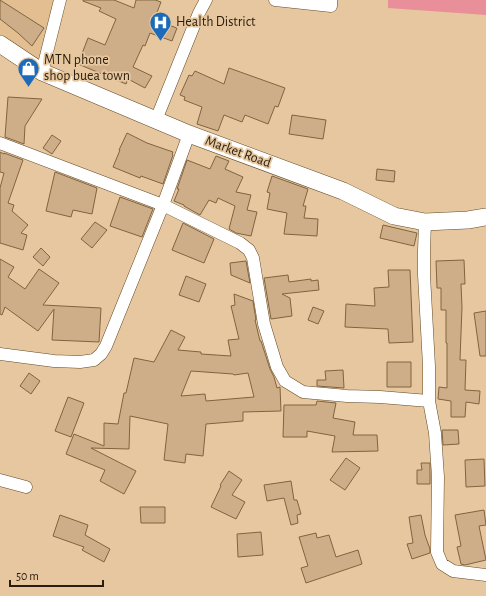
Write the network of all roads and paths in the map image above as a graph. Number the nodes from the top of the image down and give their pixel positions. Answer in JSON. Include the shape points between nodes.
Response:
{"nodes":[{"id":1,"x":60,"y":0,"type":"edge"},
{"id":2,"x":206,"y":0,"type":"edge"},
{"id":3,"x":275,"y":0,"type":"edge"},
{"id":4,"x":331,"y":0,"type":"edge"},
{"id":5,"x":0,"y":44,"type":"edge"},
{"id":6,"x":42,"y":72,"type":"junction"},
{"id":7,"x":156,"y":120,"type":"junction"},
{"id":8,"x":188,"y":134,"type":"junction"},
{"id":9,"x":0,"y":143,"type":"edge"},
{"id":10,"x":164,"y":205,"type":"junction"},
{"id":11,"x":486,"y":217,"type":"edge"},
{"id":12,"x":426,"y":222,"type":"junction"},
{"id":13,"x":0,"y":354,"type":"edge"},
{"id":14,"x":429,"y":401,"type":"junction"},
{"id":15,"x":0,"y":480,"type":"edge"},
{"id":16,"x":26,"y":487,"type":"dead end"},
{"id":17,"x":486,"y":575,"type":"edge"}],
"edges":[{"from":1,"to":6,"type":"street"},
{"from":2,"to":7,"type":"street"},
{"from":3,"to":4,"type":"street","via":[[330,6]]},
{"from":5,"to":6,"type":"main road","name":"Market Road"},
{"from":6,"to":7,"type":"main road","name":"Market Road"},
{"from":7,"to":8,"type":"main road","name":"Market Road"},
{"from":8,"to":10,"type":"street"},
{"from":8,"to":12,"type":"main road","name":"Market Road","via":[[343,190],[394,216]]},
{"from":9,"to":10,"type":"street"},
{"from":10,"to":13,"type":"street","via":[[101,354],[94,360],[80,362]]},
{"from":10,"to":14,"type":"street","via":[[249,250],[253,258],[264,324],[277,367],[285,380],[303,392]]},
{"from":11,"to":12,"type":"main road","name":"Market Road"},
{"from":12,"to":14,"type":"street","via":[[424,275]]},
{"from":14,"to":17,"type":"street","via":[[435,433],[438,476],[437,552],[442,564],[453,571]]},
{"from":15,"to":16,"type":"street"}]}
